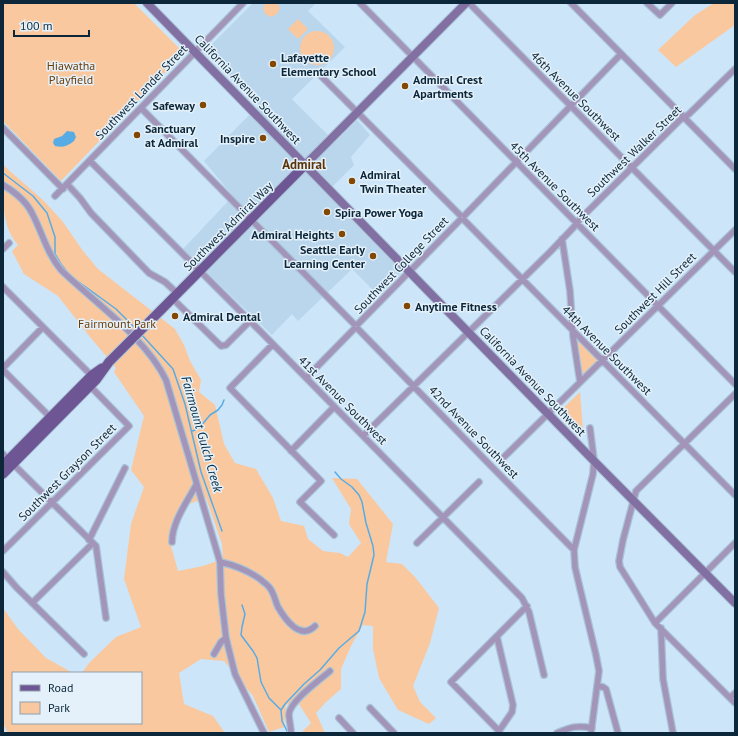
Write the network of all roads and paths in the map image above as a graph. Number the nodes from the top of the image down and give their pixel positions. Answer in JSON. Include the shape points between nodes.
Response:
{"nodes":[{"id":1,"x":147,"y":3,"type":"edge"},
{"id":2,"x":243,"y":3,"type":"edge"},
{"id":3,"x":360,"y":3,"type":"edge"},
{"id":4,"x":466,"y":3,"type":"edge"},
{"id":5,"x":469,"y":3,"type":"edge"},
{"id":6,"x":571,"y":3,"type":"edge"},
{"id":7,"x":647,"y":3,"type":"edge"},
{"id":8,"x":672,"y":3,"type":"edge"},
{"id":9,"x":195,"y":52,"type":"junction"},
{"id":10,"x":621,"y":54,"type":"junction"},
{"id":11,"x":412,"y":56,"type":"junction"},
{"id":12,"x":734,"y":73,"type":"edge"},
{"id":13,"x":320,"y":75,"type":"dead end"},
{"id":14,"x":571,"y":106,"type":"junction"},
{"id":15,"x":141,"y":108,"type":"junction"},
{"id":16,"x":358,"y":112,"type":"junction"},
{"id":17,"x":684,"y":117,"type":"junction"},
{"id":18,"x":4,"y":131,"type":"edge"},
{"id":19,"x":90,"y":161,"type":"junction"},
{"id":20,"x":517,"y":163,"type":"junction"},
{"id":21,"x":305,"y":165,"type":"junction"},
{"id":22,"x":632,"y":168,"type":"junction"},
{"id":23,"x":735,"y":169,"type":"edge"},
{"id":24,"x":3,"y":185,"type":"edge"},
{"id":25,"x":65,"y":187,"type":"junction"},
{"id":26,"x":55,"y":196,"type":"dead end"},
{"id":27,"x":462,"y":218,"type":"junction"},
{"id":28,"x":251,"y":219,"type":"junction"},
{"id":29,"x":577,"y":223,"type":"junction"},
{"id":30,"x":735,"y":230,"type":"edge"},
{"id":31,"x":562,"y":239,"type":"junction"},
{"id":32,"x":9,"y":242,"type":"dead end"},
{"id":33,"x":3,"y":249,"type":"edge"},
{"id":34,"x":714,"y":251,"type":"junction"},
{"id":35,"x":200,"y":271,"type":"junction"},
{"id":36,"x":410,"y":272,"type":"junction"},
{"id":37,"x":735,"y":272,"type":"edge"},
{"id":38,"x":522,"y":279,"type":"junction"},
{"id":39,"x":3,"y":287,"type":"edge"},
{"id":40,"x":176,"y":297,"type":"junction"},
{"id":41,"x":658,"y":305,"type":"junction"},
{"id":42,"x":250,"y":321,"type":"junction"},
{"id":43,"x":43,"y":327,"type":"junction"},
{"id":44,"x":356,"y":327,"type":"junction"},
{"id":45,"x":573,"y":330,"type":"junction"},
{"id":46,"x":468,"y":332,"type":"junction"},
{"id":47,"x":273,"y":344,"type":"junction"},
{"id":48,"x":602,"y":360,"type":"junction"},
{"id":49,"x":3,"y":369,"type":"edge"},
{"id":50,"x":306,"y":378,"type":"junction"},
{"id":51,"x":91,"y":381,"type":"junction"},
{"id":52,"x":580,"y":382,"type":"junction"},
{"id":53,"x":735,"y":384,"type":"edge"},
{"id":54,"x":414,"y":387,"type":"junction"},
{"id":55,"x":735,"y":394,"type":"edge"},
{"id":56,"x":334,"y":407,"type":"junction"},
{"id":57,"x":548,"y":413,"type":"junction"},
{"id":58,"x":53,"y":419,"type":"junction"},
{"id":59,"x":590,"y":428,"type":"dead end"},
{"id":60,"x":363,"y":436,"type":"junction"},
{"id":61,"x":685,"y":444,"type":"junction"},
{"id":62,"x":291,"y":451,"type":"junction"},
{"id":63,"x":504,"y":457,"type":"dead end"},
{"id":64,"x":7,"y":460,"type":"edge"},
{"id":65,"x":594,"y":460,"type":"junction"},
{"id":66,"x":125,"y":468,"type":"dead end"},
{"id":67,"x":3,"y":474,"type":"edge"},
{"id":68,"x":479,"y":482,"type":"dead end"},
{"id":69,"x":196,"y":485,"type":"junction"},
{"id":70,"x":735,"y":494,"type":"edge"},
{"id":71,"x":633,"y":500,"type":"junction"},
{"id":72,"x":52,"y":502,"type":"junction"},
{"id":73,"x":444,"y":517,"type":"junction"},
{"id":74,"x":334,"y":535,"type":"dead end"},
{"id":75,"x":91,"y":541,"type":"junction"},
{"id":76,"x":172,"y":542,"type":"dead end"},
{"id":77,"x":735,"y":543,"type":"edge"},
{"id":78,"x":417,"y":544,"type":"dead end"},
{"id":79,"x":574,"y":550,"type":"junction"},
{"id":80,"x":4,"y":551,"type":"edge"},
{"id":81,"x":220,"y":562,"type":"junction"},
{"id":82,"x":3,"y":572,"type":"edge"},
{"id":83,"x":705,"y":573,"type":"junction"},
{"id":84,"x":32,"y":603,"type":"junction"},
{"id":85,"x":735,"y":603,"type":"edge"},
{"id":86,"x":527,"y":606,"type":"junction"},
{"id":87,"x":106,"y":618,"type":"dead end"},
{"id":88,"x":655,"y":623,"type":"junction"},
{"id":89,"x":315,"y":626,"type":"dead end"},
{"id":90,"x":661,"y":628,"type":"junction"},
{"id":91,"x":497,"y":637,"type":"junction"},
{"id":92,"x":226,"y":638,"type":"junction"},
{"id":93,"x":84,"y":654,"type":"dead end"},
{"id":94,"x":214,"y":654,"type":"dead end"},
{"id":95,"x":330,"y":671,"type":"dead end"},
{"id":96,"x":544,"y":675,"type":"dead end"},
{"id":97,"x":597,"y":686,"type":"junction"},
{"id":98,"x":735,"y":693,"type":"edge"},
{"id":99,"x":730,"y":698,"type":"junction"},
{"id":100,"x":735,"y":703,"type":"edge"},
{"id":101,"x":370,"y":708,"type":"dead end"},
{"id":102,"x":339,"y":718,"type":"dead end"},
{"id":103,"x":592,"y":731,"type":"edge"},
{"id":104,"x":499,"y":732,"type":"edge"},
{"id":105,"x":264,"y":733,"type":"edge"},
{"id":106,"x":291,"y":733,"type":"edge"},
{"id":107,"x":353,"y":733,"type":"edge"},
{"id":108,"x":394,"y":733,"type":"edge"},
{"id":109,"x":557,"y":733,"type":"edge"},
{"id":110,"x":618,"y":733,"type":"edge"},
{"id":111,"x":673,"y":733,"type":"edge"}],
"edges":[{"from":1,"to":9,"type":"main road","name":"California Avenue Southwest"},
{"from":2,"to":9,"type":"street","name":"Southwest Lander Street"},
{"from":3,"to":11,"type":"street","name":"45th Avenue Southwest"},
{"from":4,"to":11,"type":"main road","name":"Southwest Admiral Way"},
{"from":5,"to":14,"type":"street","name":"46th Avenue Southwest"},
{"from":6,"to":10,"type":"street"},
{"from":7,"to":8,"type":"street","via":[[660,15]]},
{"from":9,"to":15,"type":"street","name":"Southwest Lander Street"},
{"from":9,"to":21,"type":"main road","name":"California Avenue Southwest"},
{"from":10,"to":14,"type":"street","name":"Southwest College Street"},
{"from":10,"to":17,"type":"street"},
{"from":11,"to":16,"type":"main road","name":"Southwest Admiral Way"},
{"from":11,"to":20,"type":"street","name":"45th Avenue Southwest"},
{"from":12,"to":17,"type":"street","name":"Southwest Walker Street"},
{"from":13,"to":16,"type":"street","name":"44th Avenue Southwest"},
{"from":14,"to":20,"type":"street","name":"Southwest College Street"},
{"from":14,"to":22,"type":"street","name":"46th Avenue Southwest"},
{"from":15,"to":19,"type":"street","name":"Southwest Lander Street"},
{"from":15,"to":28,"type":"street","name":"42nd Avenue Southwest"},
{"from":16,"to":21,"type":"main road","name":"Southwest Admiral Way"},
{"from":16,"to":27,"type":"street","name":"44th Avenue Southwest"},
{"from":17,"to":22,"type":"street","name":"Southwest Walker Street"},
{"from":17,"to":23,"type":"street"},
{"from":18,"to":25,"type":"street"},
{"from":19,"to":25,"type":"street","name":"Southwest Lander Street"},
{"from":19,"to":35,"type":"street","name":"41st Avenue Southwest"},
{"from":20,"to":27,"type":"street","name":"Southwest College Street"},
{"from":20,"to":29,"type":"street","name":"45th Avenue Southwest"},
{"from":21,"to":28,"type":"main road","name":"Southwest Admiral Way"},
{"from":21,"to":36,"type":"main road","name":"California Avenue Southwest"},
{"from":22,"to":29,"type":"street","name":"Southwest Walker Street"},
{"from":22,"to":34,"type":"street","name":"46th Avenue Southwest"},
{"from":24,"to":69,"type":"street","via":[[13,191],[33,215],[54,262],[120,323],[154,359],[166,380]]},
{"from":25,"to":26,"type":"street","name":"Southwest Lander Street"},
{"from":25,"to":40,"type":"street","via":[[80,198],[91,213],[149,273],[165,282]]},
{"from":27,"to":36,"type":"street","name":"Southwest College Street"},
{"from":27,"to":38,"type":"street","name":"44th Avenue Southwest"},
{"from":28,"to":35,"type":"main road","name":"Southwest Admiral Way"},
{"from":28,"to":44,"type":"street","name":"42nd Avenue Southwest"},
{"from":29,"to":31,"type":"street","name":"Southwest Walker Street"},
{"from":29,"to":41,"type":"street","name":"45th Avenue Southwest"},
{"from":30,"to":34,"type":"street","name":"Southwest Hill Street"},
{"from":31,"to":38,"type":"street","name":"Southwest Walker Street"},
{"from":31,"to":45,"type":"street"},
{"from":32,"to":33,"type":"street"},
{"from":34,"to":37,"type":"street","name":"46th Avenue Southwest"},
{"from":34,"to":41,"type":"street","name":"Southwest Hill Street"},
{"from":35,"to":40,"type":"main road","name":"Southwest Admiral Way"},
{"from":35,"to":42,"type":"street","name":"41st Avenue Southwest"},
{"from":36,"to":44,"type":"street","name":"Southwest College Street"},
{"from":36,"to":46,"type":"main road","name":"California Avenue Southwest"},
{"from":38,"to":45,"type":"street","name":"44th Avenue Southwest"},
{"from":38,"to":46,"type":"street","name":"Southwest Walker Street"},
{"from":39,"to":43,"type":"street"},
{"from":40,"to":42,"type":"street","via":[[219,345],[226,345]]},
{"from":40,"to":51,"type":"main road","name":"Southwest Admiral Way","bridge":true},
{"from":41,"to":48,"type":"street","name":"Southwest Hill Street"},
{"from":41,"to":53,"type":"street","name":"45th Avenue Southwest"},
{"from":42,"to":47,"type":"street","name":"41st Avenue Southwest"},
{"from":43,"to":49,"type":"street"},
{"from":43,"to":51,"type":"street"},
{"from":44,"to":50,"type":"street","name":"Southwest College Street"},
{"from":44,"to":54,"type":"street","name":"42nd Avenue Southwest"},
{"from":45,"to":48,"type":"street","name":"44th Avenue Southwest"},
{"from":45,"to":52,"type":"street"},
{"from":46,"to":54,"type":"street","name":"Southwest Walker Street"},
{"from":46,"to":57,"type":"main road","name":"California Avenue Southwest"},
{"from":47,"to":50,"type":"street","name":"41st Avenue Southwest"},
{"from":47,"to":62,"type":"street","via":[[230,388]]},
{"from":48,"to":52,"type":"street","name":"Southwest Hill Street"},
{"from":48,"to":61,"type":"street","name":"44th Avenue Southwest"},
{"from":49,"to":58,"type":"street"},
{"from":50,"to":56,"type":"street","name":"41st Avenue Southwest"},
{"from":51,"to":58,"type":"main road","name":"Southwest Admiral Way"},
{"from":51,"to":72,"type":"street","name":"Southwest Grayson Street","via":[[128,426]]},
{"from":52,"to":57,"type":"street","name":"Southwest Hill Street"},
{"from":54,"to":60,"type":"street","name":"Southwest Walker Street"},
{"from":54,"to":79,"type":"street","name":"42nd Avenue Southwest"},
{"from":55,"to":61,"type":"street"},
{"from":56,"to":60,"type":"street","name":"41st Avenue Southwest"},
{"from":56,"to":62,"type":"street"},
{"from":57,"to":63,"type":"street","name":"Southwest Hill Street"},
{"from":57,"to":65,"type":"main road","name":"California Avenue Southwest"},
{"from":58,"to":64,"type":"main road","name":"Southwest Admiral Way"},
{"from":59,"to":65,"type":"street"},
{"from":60,"to":73,"type":"street","name":"41st Avenue Southwest"},
{"from":61,"to":70,"type":"street","name":"44th Avenue Southwest"},
{"from":61,"to":71,"type":"street","via":[[636,491]]},
{"from":62,"to":74,"type":"street","via":[[321,481],[300,502]]},
{"from":64,"to":67,"type":"main road","name":"Southwest Admiral Way"},
{"from":64,"to":72,"type":"street"},
{"from":65,"to":71,"type":"main road","name":"California Avenue Southwest"},
{"from":65,"to":79,"type":"street","via":[[593,474]]},
{"from":66,"to":75,"type":"street"},
{"from":68,"to":73,"type":"street"},
{"from":69,"to":76,"type":"street","via":[[176,521]]},
{"from":69,"to":81,"type":"street"},
{"from":71,"to":83,"type":"main road","name":"California Avenue Southwest"},
{"from":71,"to":88,"type":"street","via":[[619,561],[624,574]]},
{"from":72,"to":75,"type":"street"},
{"from":72,"to":80,"type":"street","name":"Southwest Grayson Street"},
{"from":73,"to":78,"type":"street"},
{"from":73,"to":86,"type":"street","name":"41st Avenue Southwest"},
{"from":75,"to":84,"type":"street"},
{"from":75,"to":87,"type":"street","via":[[97,548]]},
{"from":77,"to":83,"type":"street"},
{"from":79,"to":97,"type":"street","via":[[575,568],[599,671]]},
{"from":81,"to":89,"type":"street","via":[[247,571],[266,584],[287,621],[296,629],[305,632]]},
{"from":81,"to":92,"type":"street"},
{"from":82,"to":84,"type":"street"},
{"from":83,"to":85,"type":"main road","name":"California Avenue Southwest"},
{"from":83,"to":88,"type":"street"},
{"from":84,"to":93,"type":"street"},
{"from":86,"to":91,"type":"street"},
{"from":86,"to":96,"type":"street","name":"41st Avenue Southwest"},
{"from":88,"to":90,"type":"street"},
{"from":90,"to":99,"type":"street"},
{"from":90,"to":111,"type":"street","via":[[663,679]]},
{"from":91,"to":104,"type":"street","via":[[513,705],[512,712]]},
{"from":91,"to":104,"type":"street","via":[[451,682]]},
{"from":92,"to":94,"type":"street"},
{"from":92,"to":105,"type":"street","via":[[235,674]]},
{"from":95,"to":106,"type":"street","via":[[291,708]]},
{"from":97,"to":103,"type":"street"},
{"from":97,"to":110,"type":"street","via":[[606,689]]},
{"from":98,"to":99,"type":"street"},
{"from":99,"to":100,"type":"street"},
{"from":101,"to":108,"type":"street"},
{"from":102,"to":107,"type":"street"},
{"from":103,"to":109,"type":"street","via":[[580,726]]}]}
